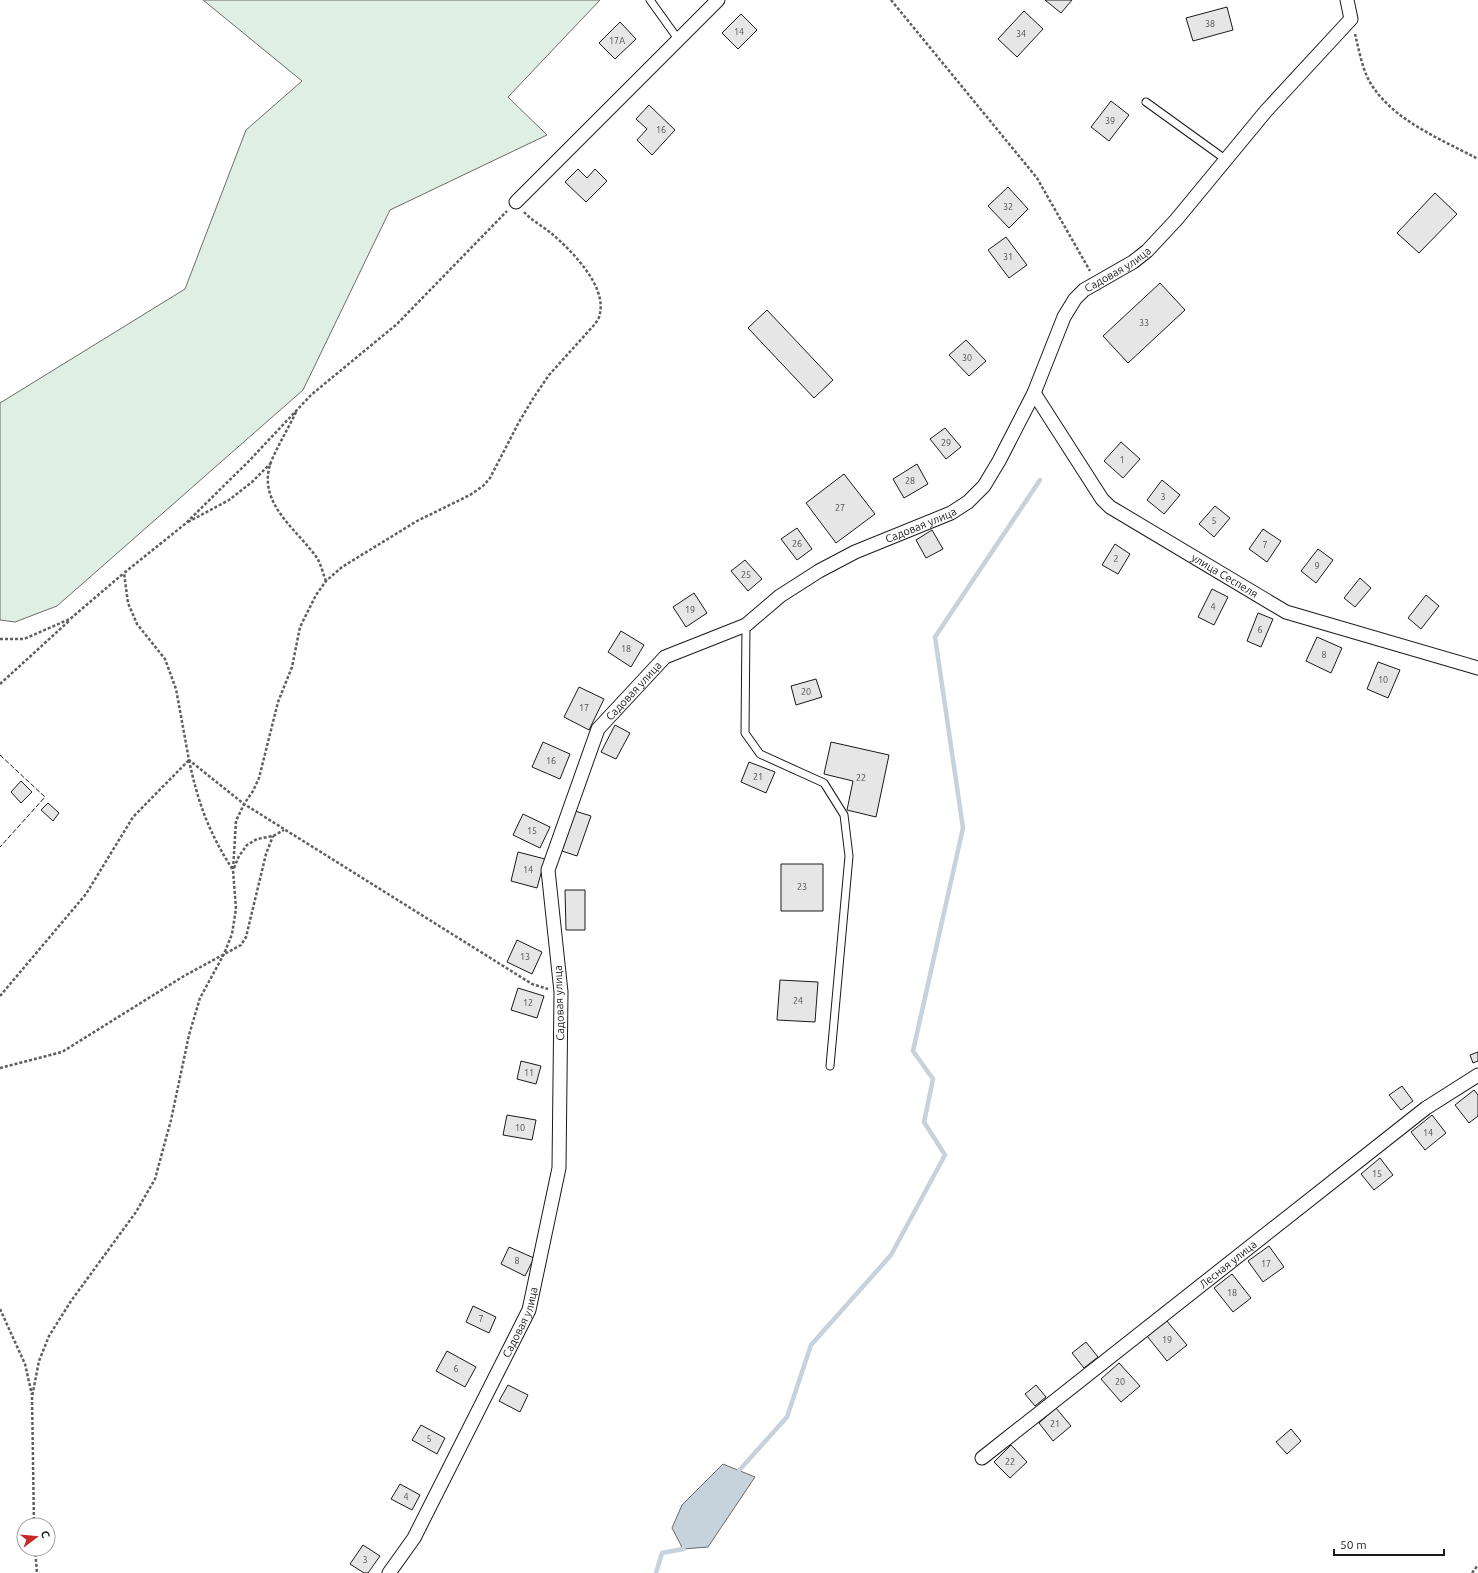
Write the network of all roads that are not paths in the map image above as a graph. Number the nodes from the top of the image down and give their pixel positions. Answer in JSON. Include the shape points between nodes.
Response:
{"nodes":[{"id":1,"x":650,"y":0,"type":"edge"},
{"id":2,"x":718,"y":0,"type":"edge"},
{"id":3,"x":1347,"y":0,"type":"edge"},
{"id":4,"x":678,"y":39,"type":"junction"},
{"id":5,"x":1146,"y":102,"type":"dead end"},
{"id":6,"x":1225,"y":159,"type":"junction"},
{"id":7,"x":516,"y":202,"type":"road end"},
{"id":8,"x":1034,"y":393,"type":"junction"},
{"id":9,"x":746,"y":625,"type":"junction"},
{"id":10,"x":1478,"y":668,"type":"edge"},
{"id":11,"x":830,"y":1066,"type":"dead end"},
{"id":12,"x":1478,"y":1075,"type":"edge"},
{"id":13,"x":982,"y":1458,"type":"dead end"},
{"id":14,"x":389,"y":1573,"type":"edge"}],
"edges":[{"from":1,"to":4,"type":"lane"},
{"from":2,"to":4,"type":"street"},
{"from":3,"to":6,"type":"street","name":"Садовая улица","via":[[1352,20],[1266,111]]},
{"from":4,"to":7,"type":"street"},
{"from":5,"to":6,"type":"lane"},
{"from":6,"to":8,"type":"street","name":"Садовая улица","via":[[1176,220],[1147,251],[1084,290],[1075,300],[1064,317]]},
{"from":8,"to":9,"type":"street","name":"Садовая улица","via":[[984,486],[968,502],[951,513],[855,552],[819,571],[780,596]]},
{"from":8,"to":10,"type":"street","name":"улица Сеспеля","via":[[1102,499],[1110,507],[1286,612]]},
{"from":9,"to":11,"type":"lane","via":[[745,733],[760,754],[824,783],[844,815],[849,856]]},
{"from":9,"to":14,"type":"street","name":"Садовая улица","via":[[665,657],[598,729],[548,870],[561,992],[560,1168],[528,1310],[414,1538]]},
{"from":12,"to":13,"type":"street","name":"Лесная улица","via":[[1426,1108]]}]}
